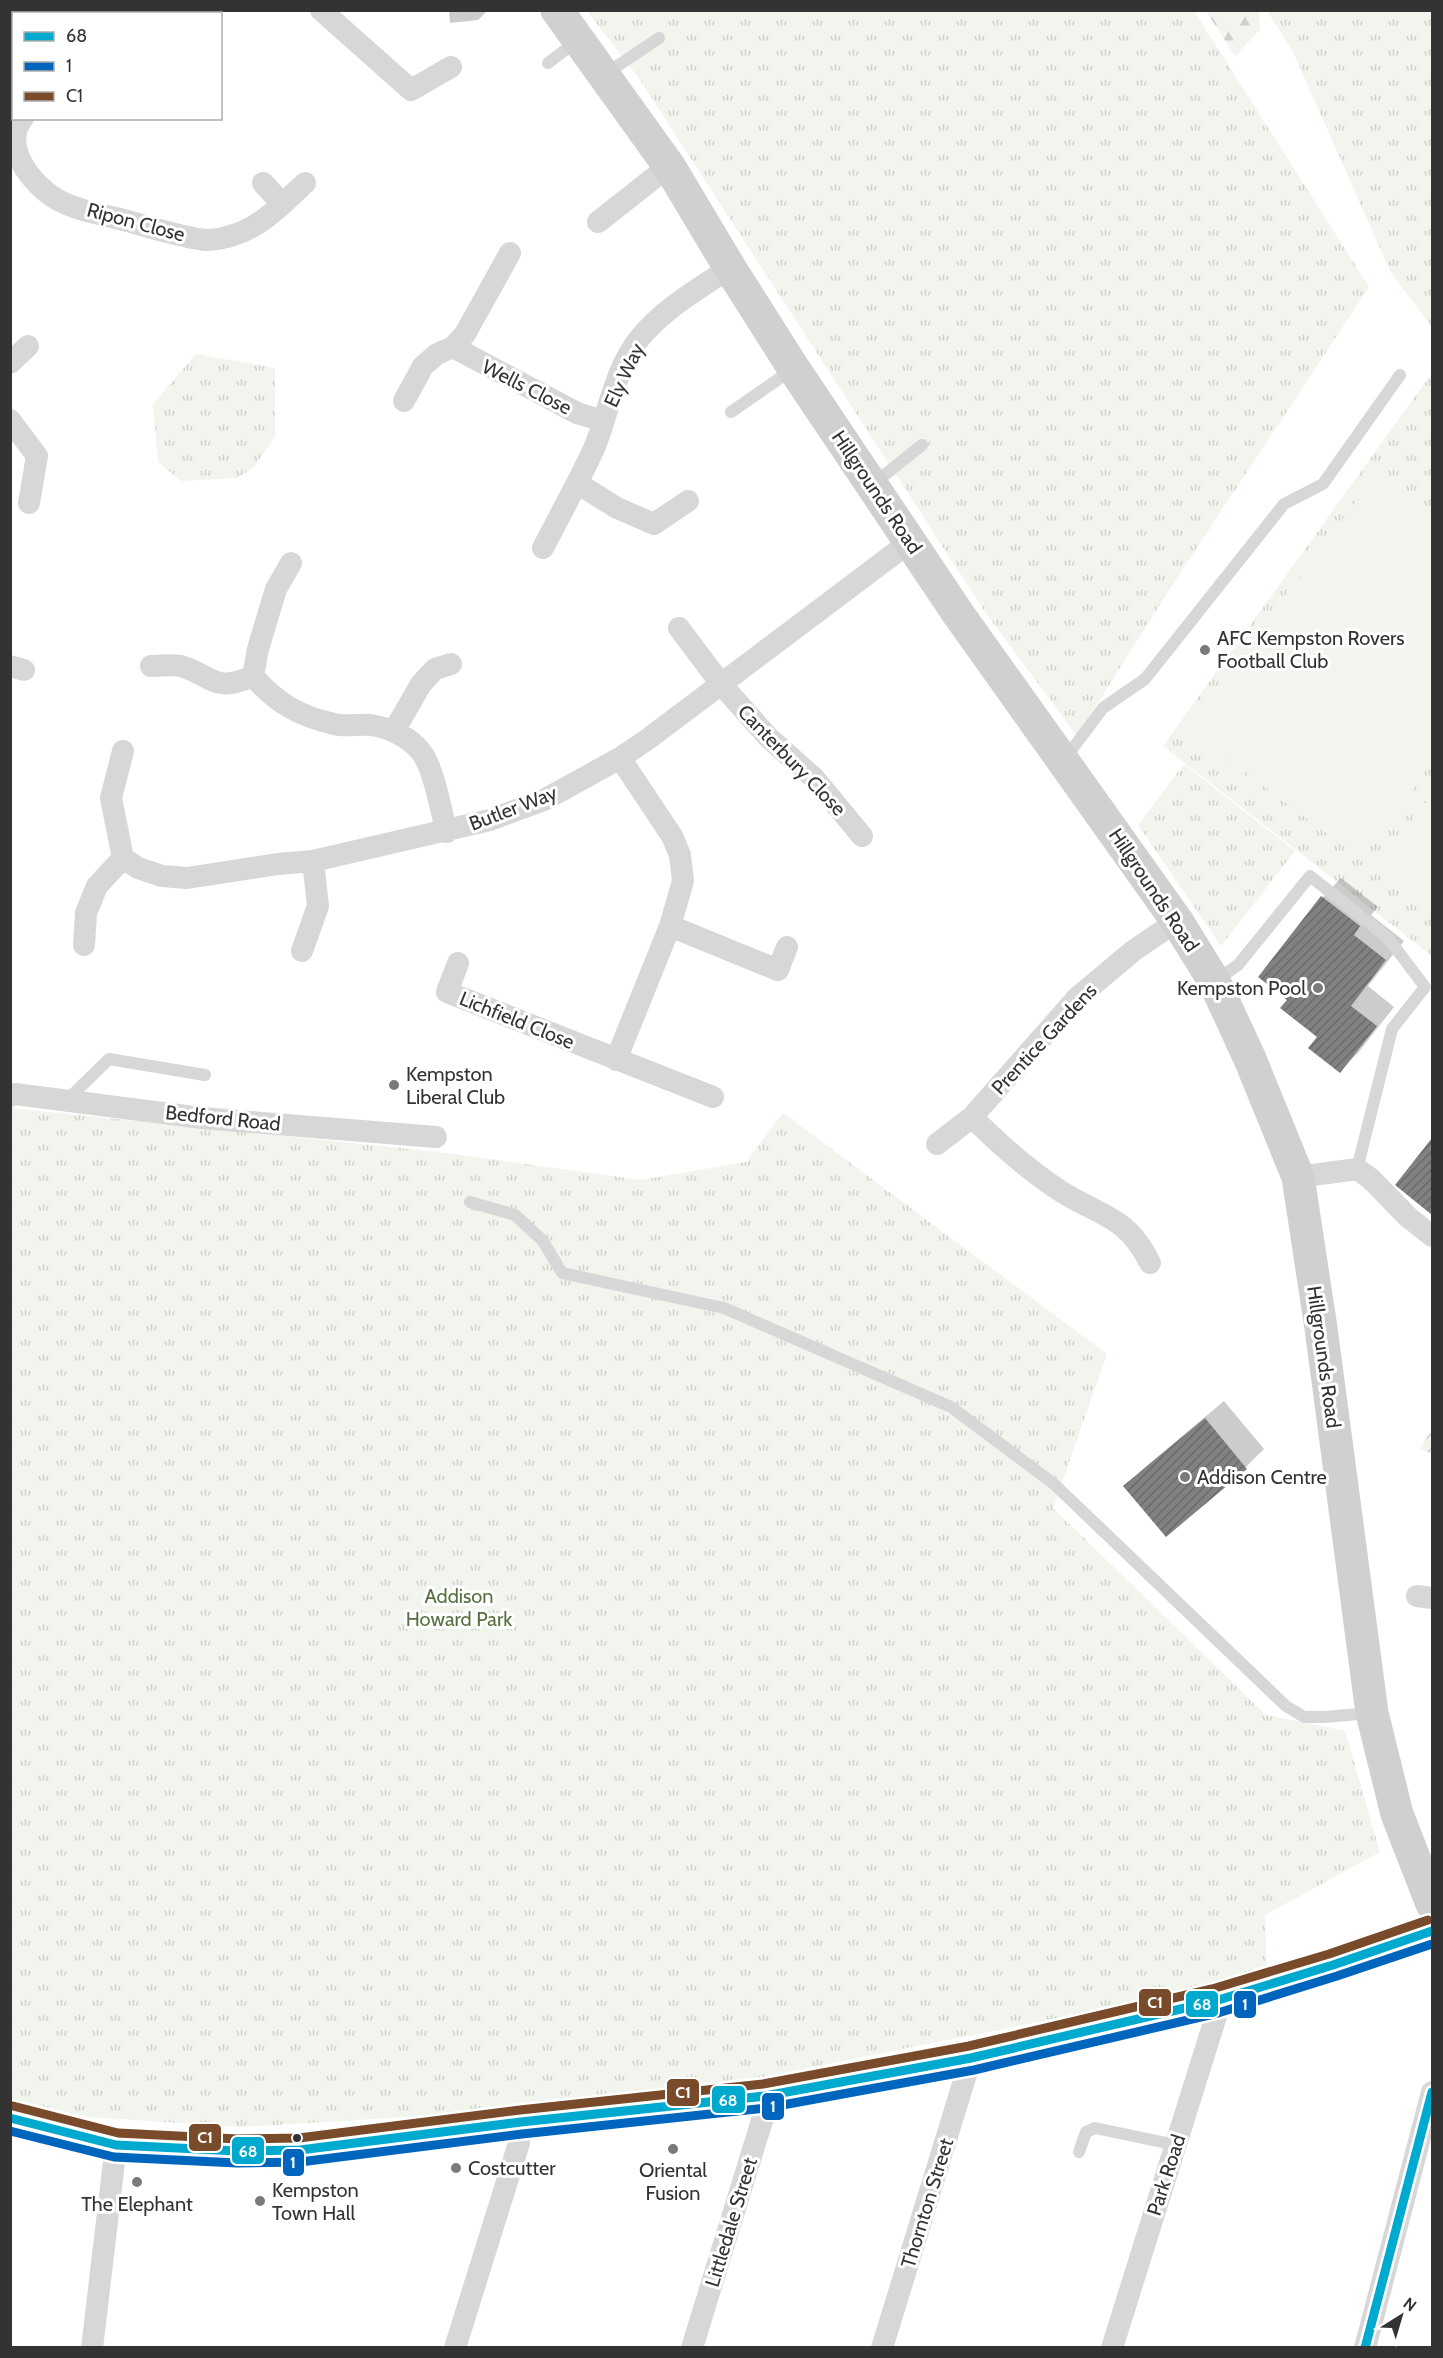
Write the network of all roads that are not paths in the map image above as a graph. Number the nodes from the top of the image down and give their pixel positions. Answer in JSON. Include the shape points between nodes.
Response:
{"nodes":[{"id":1,"x":321,"y":10,"type":"edge"},
{"id":2,"x":557,"y":10,"type":"edge"},
{"id":3,"x":659,"y":38,"type":"dead end"},
{"id":4,"x":578,"y":40,"type":"junction"},
{"id":5,"x":548,"y":63,"type":"dead end"},
{"id":6,"x":451,"y":67,"type":"dead end"},
{"id":7,"x":603,"y":76,"type":"junction"},
{"id":8,"x":21,"y":120,"type":"edge"},
{"id":9,"x":12,"y":139,"type":"edge"},
{"id":10,"x":669,"y":166,"type":"junction"},
{"id":11,"x":263,"y":183,"type":"dead end"},
{"id":12,"x":305,"y":183,"type":"dead end"},
{"id":13,"x":282,"y":204,"type":"junction"},
{"id":14,"x":598,"y":222,"type":"dead end"},
{"id":15,"x":510,"y":253,"type":"dead end"},
{"id":16,"x":730,"y":268,"type":"junction"},
{"id":17,"x":28,"y":346,"type":"dead end"},
{"id":18,"x":453,"y":347,"type":"junction"},
{"id":19,"x":10,"y":363,"type":"edge"},
{"id":20,"x":794,"y":369,"type":"junction"},
{"id":21,"x":1400,"y":375,"type":"dead end"},
{"id":22,"x":404,"y":401,"type":"dead end"},
{"id":23,"x":731,"y":412,"type":"dead end"},
{"id":24,"x":10,"y":420,"type":"edge"},
{"id":25,"x":603,"y":421,"type":"junction"},
{"id":26,"x":922,"y":445,"type":"dead end"},
{"id":27,"x":577,"y":483,"type":"junction"},
{"id":28,"x":871,"y":485,"type":"junction"},
{"id":29,"x":688,"y":501,"type":"dead end"},
{"id":30,"x":29,"y":503,"type":"dead end"},
{"id":31,"x":910,"y":541,"type":"junction"},
{"id":32,"x":543,"y":548,"type":"dead end"},
{"id":33,"x":291,"y":563,"type":"dead end"},
{"id":34,"x":679,"y":628,"type":"dead end"},
{"id":35,"x":438,"y":664,"type":"dead end"},
{"id":36,"x":152,"y":666,"type":"dead end"},
{"id":37,"x":253,"y":676,"type":"junction"},
{"id":38,"x":721,"y":684,"type":"junction"},
{"id":39,"x":394,"y":731,"type":"junction"},
{"id":40,"x":123,"y":752,"type":"dead end"},
{"id":41,"x":620,"y":758,"type":"junction"},
{"id":42,"x":1064,"y":761,"type":"junction"},
{"id":43,"x":447,"y":832,"type":"junction"},
{"id":44,"x":862,"y":836,"type":"dead end"},
{"id":45,"x":123,"y":858,"type":"junction"},
{"id":46,"x":313,"y":861,"type":"junction"},
{"id":47,"x":1177,"y":921,"type":"junction"},
{"id":48,"x":670,"y":926,"type":"junction"},
{"id":49,"x":84,"y":945,"type":"dead end"},
{"id":50,"x":788,"y":947,"type":"dead end"},
{"id":51,"x":302,"y":951,"type":"dead end"},
{"id":52,"x":458,"y":963,"type":"dead end"},
{"id":53,"x":1214,"y":981,"type":"junction"},
{"id":54,"x":616,"y":1060,"type":"junction"},
{"id":55,"x":205,"y":1075,"type":"dead end"},
{"id":56,"x":10,"y":1096,"type":"edge"},
{"id":57,"x":713,"y":1097,"type":"dead end"},
{"id":58,"x":66,"y":1101,"type":"junction"},
{"id":59,"x":972,"y":1118,"type":"junction"},
{"id":60,"x":436,"y":1137,"type":"dead end"},
{"id":61,"x":937,"y":1144,"type":"dead end"},
{"id":62,"x":1357,"y":1169,"type":"junction"},
{"id":63,"x":1298,"y":1177,"type":"junction"},
{"id":64,"x":470,"y":1202,"type":"dead end"},
{"id":65,"x":1432,"y":1236,"type":"edge"},
{"id":66,"x":1150,"y":1263,"type":"dead end"},
{"id":67,"x":1372,"y":1713,"type":"junction"},
{"id":68,"x":1432,"y":1904,"type":"edge"},
{"id":69,"x":1432,"y":1931,"type":"edge"},
{"id":70,"x":1215,"y":2001,"type":"junction"},
{"id":71,"x":971,"y":2058,"type":"junction"},
{"id":72,"x":1432,"y":2092,"type":"edge"},
{"id":73,"x":765,"y":2096,"type":"junction"},
{"id":74,"x":10,"y":2118,"type":"edge"},
{"id":75,"x":521,"y":2121,"type":"junction"},
{"id":76,"x":116,"y":2145,"type":"junction"},
{"id":77,"x":1176,"y":2145,"type":"junction"},
{"id":78,"x":1079,"y":2152,"type":"dead end"},
{"id":79,"x":93,"y":2348,"type":"edge"},
{"id":80,"x":455,"y":2348,"type":"edge"},
{"id":81,"x":692,"y":2348,"type":"edge"},
{"id":82,"x":882,"y":2348,"type":"edge"},
{"id":83,"x":1112,"y":2348,"type":"edge"},
{"id":84,"x":1365,"y":2348,"type":"edge"}],
"edges":[{"from":1,"to":6,"type":"street","via":[[411,90]]},
{"from":2,"to":4,"type":"street","name":"Hillgrounds Road"},
{"from":3,"to":7,"type":"lane"},
{"from":4,"to":5,"type":"lane"},
{"from":4,"to":7,"type":"street","name":"Hillgrounds Road"},
{"from":7,"to":10,"type":"street","name":"Hillgrounds Road"},
{"from":8,"to":9,"type":"street"},
{"from":9,"to":13,"type":"street","name":"Ripon Close","via":[[28,172],[58,200],[184,236],[207,240],[235,235],[252,229]]},
{"from":10,"to":14,"type":"street"},
{"from":10,"to":16,"type":"street","name":"Hillgrounds Road"},
{"from":11,"to":13,"type":"street"},
{"from":12,"to":13,"type":"street","name":"Ripon Close"},
{"from":15,"to":18,"type":"street","via":[[465,334]]},
{"from":16,"to":20,"type":"street","name":"Hillgrounds Road"},
{"from":16,"to":25,"type":"street","name":"Ely Way","via":[[676,304],[638,341],[618,378]]},
{"from":17,"to":19,"type":"street"},
{"from":18,"to":22,"type":"street","via":[[423,366]]},
{"from":18,"to":25,"type":"street","name":"Wells Close","via":[[577,413]]},
{"from":20,"to":23,"type":"lane"},
{"from":20,"to":28,"type":"street","name":"Hillgrounds Road"},
{"from":21,"to":42,"type":"lane","via":[[1323,484],[1284,504],[1145,679],[1103,708]]},
{"from":24,"to":30,"type":"street","via":[[37,456]]},
{"from":25,"to":27,"type":"street","name":"Ely Way"},
{"from":26,"to":28,"type":"lane"},
{"from":27,"to":29,"type":"street","via":[[617,508],[654,524]]},
{"from":27,"to":32,"type":"street","name":"Ely Way"},
{"from":28,"to":31,"type":"street","name":"Hillgrounds Road"},
{"from":31,"to":38,"type":"street","name":"Butler Way"},
{"from":31,"to":42,"type":"street","name":"Hillgrounds Road"},
{"from":33,"to":37,"type":"street","via":[[269,584]]},
{"from":34,"to":38,"type":"street"},
{"from":35,"to":39,"type":"street","via":[[421,684]]},
{"from":36,"to":37,"type":"street","via":[[179,665],[217,683],[236,683]]},
{"from":37,"to":39,"type":"street","via":[[268,693],[297,713],[336,725],[371,725]]},
{"from":38,"to":41,"type":"street","name":"Butler Way"},
{"from":38,"to":44,"type":"street","name":"Canterbury Close","via":[[768,737],[814,778]]},
{"from":39,"to":43,"type":"street","via":[[423,754]]},
{"from":40,"to":45,"type":"street","via":[[111,798]]},
{"from":41,"to":43,"type":"street","name":"Butler Way","via":[[544,800]]},
{"from":41,"to":48,"type":"street","via":[[672,836],[680,855],[683,881]]},
{"from":42,"to":47,"type":"street","name":"Hillgrounds Road"},
{"from":43,"to":46,"type":"street","name":"Butler Way"},
{"from":45,"to":46,"type":"street","name":"Butler Way","via":[[162,876],[187,878]]},
{"from":45,"to":49,"type":"street","via":[[97,886],[86,913]]},
{"from":46,"to":51,"type":"street","via":[[318,906]]},
{"from":47,"to":53,"type":"street","name":"Hillgrounds Road"},
{"from":47,"to":59,"type":"street","name":"Prentice Gardens","via":[[1133,951],[1077,998]]},
{"from":48,"to":50,"type":"street","via":[[778,970]]},
{"from":48,"to":54,"type":"street"},
{"from":52,"to":54,"type":"street","name":"Lichfield Close","via":[[447,992]]},
{"from":53,"to":62,"type":"lane","via":[[1238,965],[1310,876],[1388,938],[1414,971],[1425,987],[1392,1029]]},
{"from":53,"to":63,"type":"street","name":"Hillgrounds Road"},
{"from":54,"to":57,"type":"street","name":"Lichfield Close"},
{"from":55,"to":58,"type":"lane","via":[[109,1059]]},
{"from":56,"to":58,"type":"street","name":"Bedford Road"},
{"from":58,"to":60,"type":"street","name":"Bedford Road","via":[[202,1118]]},
{"from":59,"to":61,"type":"street","name":"Prentice Gardens"},
{"from":59,"to":66,"type":"street","via":[[1063,1192],[1132,1233]]},
{"from":62,"to":63,"type":"street"},
{"from":62,"to":65,"type":"street"},
{"from":63,"to":67,"type":"street","name":"Hillgrounds Road"},
{"from":64,"to":67,"type":"lane","via":[[515,1215],[543,1241],[562,1273],[724,1308],[951,1407],[1054,1484],[1286,1706],[1304,1717]]},
{"from":67,"to":68,"type":"street","name":"Hillgrounds Road","via":[[1397,1814]]},
{"from":69,"to":70,"type":"street"},
{"from":70,"to":71,"type":"street"},
{"from":70,"to":77,"type":"street","name":"Park Road","via":[[1217,2013]]},
{"from":71,"to":73,"type":"street"},
{"from":71,"to":82,"type":"street","name":"Thornton Street"},
{"from":72,"to":84,"type":"street"},
{"from":73,"to":75,"type":"street"},
{"from":73,"to":81,"type":"street","name":"Littledale Street","via":[[764,2114]]},
{"from":74,"to":76,"type":"street"},
{"from":75,"to":76,"type":"street","via":[[300,2150]]},
{"from":75,"to":80,"type":"street","via":[[519,2143]]},
{"from":76,"to":79,"type":"street"},
{"from":77,"to":78,"type":"lane","via":[[1095,2128],[1086,2132]]},
{"from":77,"to":83,"type":"street","name":"Park Road"}]}
